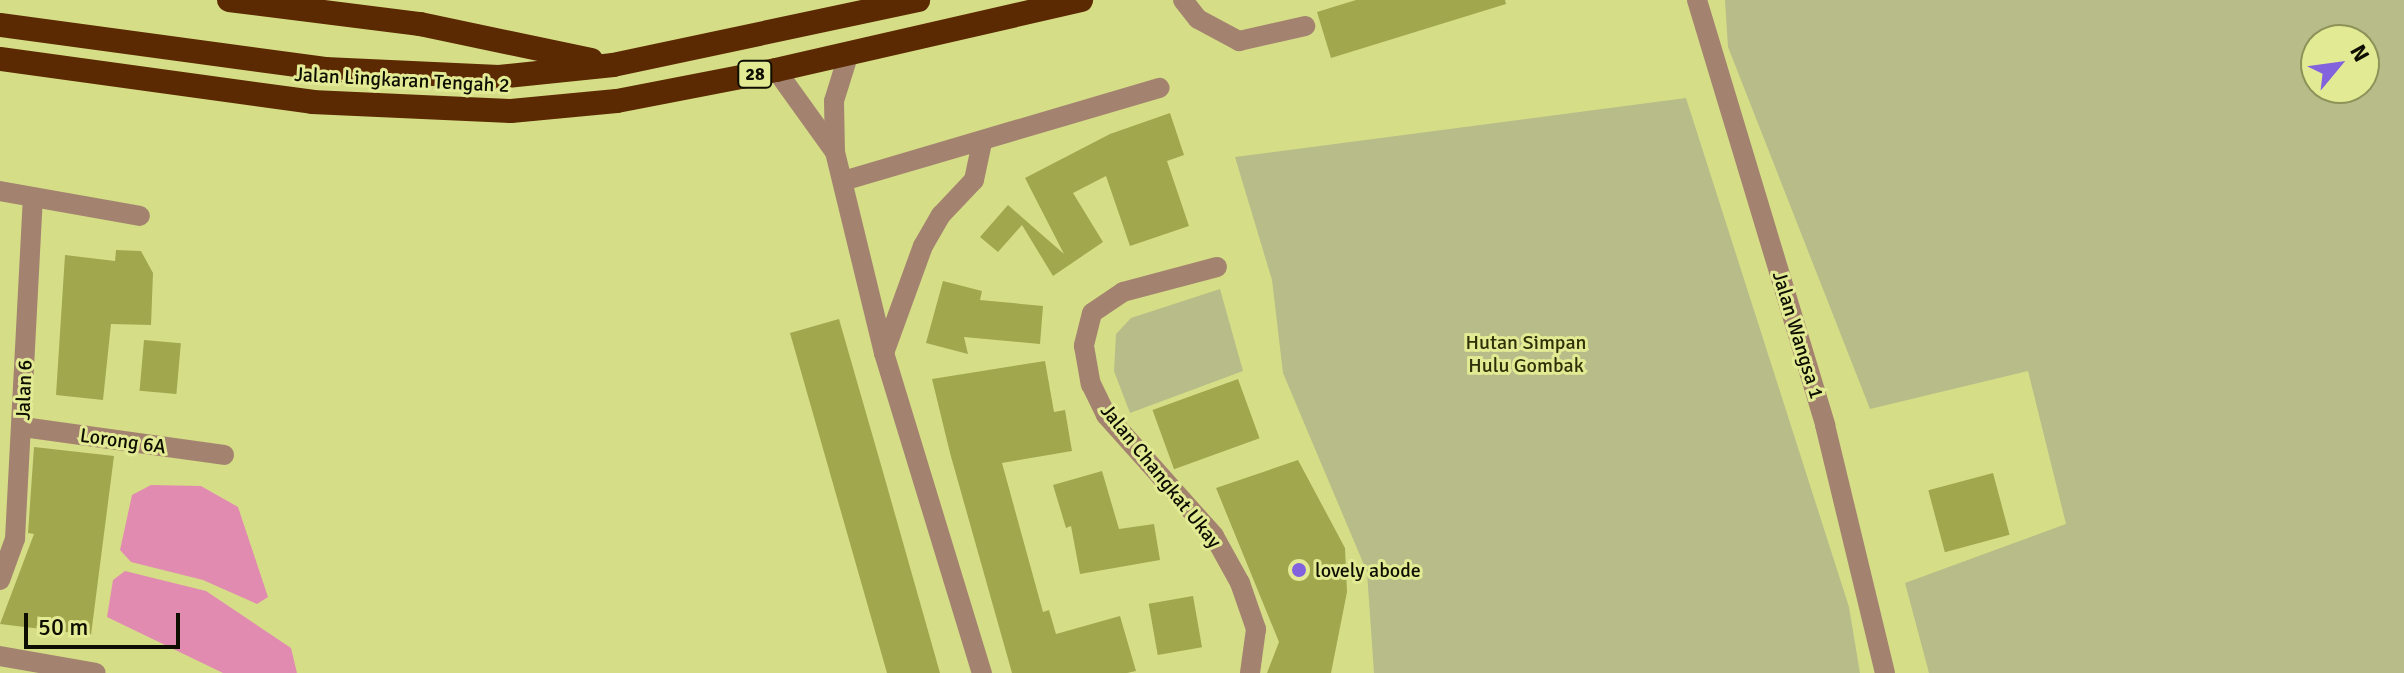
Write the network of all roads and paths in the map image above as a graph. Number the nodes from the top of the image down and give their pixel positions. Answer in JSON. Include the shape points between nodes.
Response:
{"nodes":[{"id":1,"x":918,"y":0,"type":"edge"},
{"id":2,"x":1081,"y":0,"type":"edge"},
{"id":3,"x":1183,"y":0,"type":"edge"},
{"id":4,"x":1697,"y":0,"type":"edge"},
{"id":5,"x":239,"y":1,"type":"edge"},
{"id":6,"x":0,"y":25,"type":"edge"},
{"id":7,"x":1305,"y":26,"type":"dead end"},
{"id":8,"x":848,"y":56,"type":"junction"},
{"id":9,"x":0,"y":59,"type":"edge"},
{"id":10,"x":613,"y":65,"type":"junction"},
{"id":11,"x":776,"y":70,"type":"junction"},
{"id":12,"x":1160,"y":88,"type":"dead end"},
{"id":13,"x":982,"y":142,"type":"junction"},
{"id":14,"x":835,"y":152,"type":"junction"},
{"id":15,"x":843,"y":181,"type":"junction"},
{"id":16,"x":0,"y":191,"type":"edge"},
{"id":17,"x":33,"y":197,"type":"junction"},
{"id":18,"x":140,"y":216,"type":"dead end"},
{"id":19,"x":1217,"y":267,"type":"dead end"},
{"id":20,"x":884,"y":353,"type":"junction"},
{"id":21,"x":23,"y":427,"type":"junction"},
{"id":22,"x":224,"y":455,"type":"dead end"},
{"id":23,"x":7,"y":538,"type":"edge"},
{"id":24,"x":0,"y":580,"type":"edge"},
{"id":25,"x":0,"y":656,"type":"edge"},
{"id":26,"x":96,"y":673,"type":"edge"},
{"id":27,"x":982,"y":673,"type":"edge"},
{"id":28,"x":1250,"y":673,"type":"edge"},
{"id":29,"x":1885,"y":673,"type":"edge"}],
"edges":[{"from":1,"to":10,"type":"highway","name":"Jalan Lingkaran Tengah 2","number":"28"},
{"from":2,"to":8,"type":"highway","name":"Jalan Lingkaran Tengah 2","number":"28"},
{"from":3,"to":7,"type":"street","via":[[1198,19],[1239,41]]},
{"from":4,"to":29,"type":"street","name":"Jalan Wangsa 1","via":[[1825,425]]},
{"from":5,"to":10,"type":"highway","via":[[420,24]]},
{"from":6,"to":10,"type":"highway","name":"Jalan Lingkaran Tengah 2","number":"28","via":[[325,69],[499,77]]},
{"from":8,"to":11,"type":"highway","name":"Jalan Lingkaran Tengah 2","number":"28"},
{"from":8,"to":14,"type":"street","via":[[834,101]]},
{"from":9,"to":11,"type":"highway","name":"Jalan Lingkaran Tengah 2","number":"28","via":[[312,102],[511,111],[617,101]]},
{"from":11,"to":14,"type":"street"},
{"from":12,"to":13,"type":"street"},
{"from":13,"to":15,"type":"street"},
{"from":13,"to":20,"type":"street","via":[[974,180],[941,215],[923,246]]},
{"from":14,"to":15,"type":"street"},
{"from":15,"to":20,"type":"street"},
{"from":16,"to":17,"type":"street"},
{"from":17,"to":18,"type":"street"},
{"from":17,"to":21,"type":"street","name":"Jalan 6"},
{"from":19,"to":28,"type":"street","name":"Jalan Changkat Ukay","via":[[1123,292],[1092,313],[1084,346],[1091,384],[1106,415],[1214,536],[1240,583],[1256,629]]},
{"from":20,"to":27,"type":"street"},
{"from":21,"to":22,"type":"street","name":"Lorong 6A"},
{"from":21,"to":23,"type":"street","name":"Jalan 6"},
{"from":23,"to":24,"type":"street","name":"Jalan 6"},
{"from":25,"to":26,"type":"street"}]}
